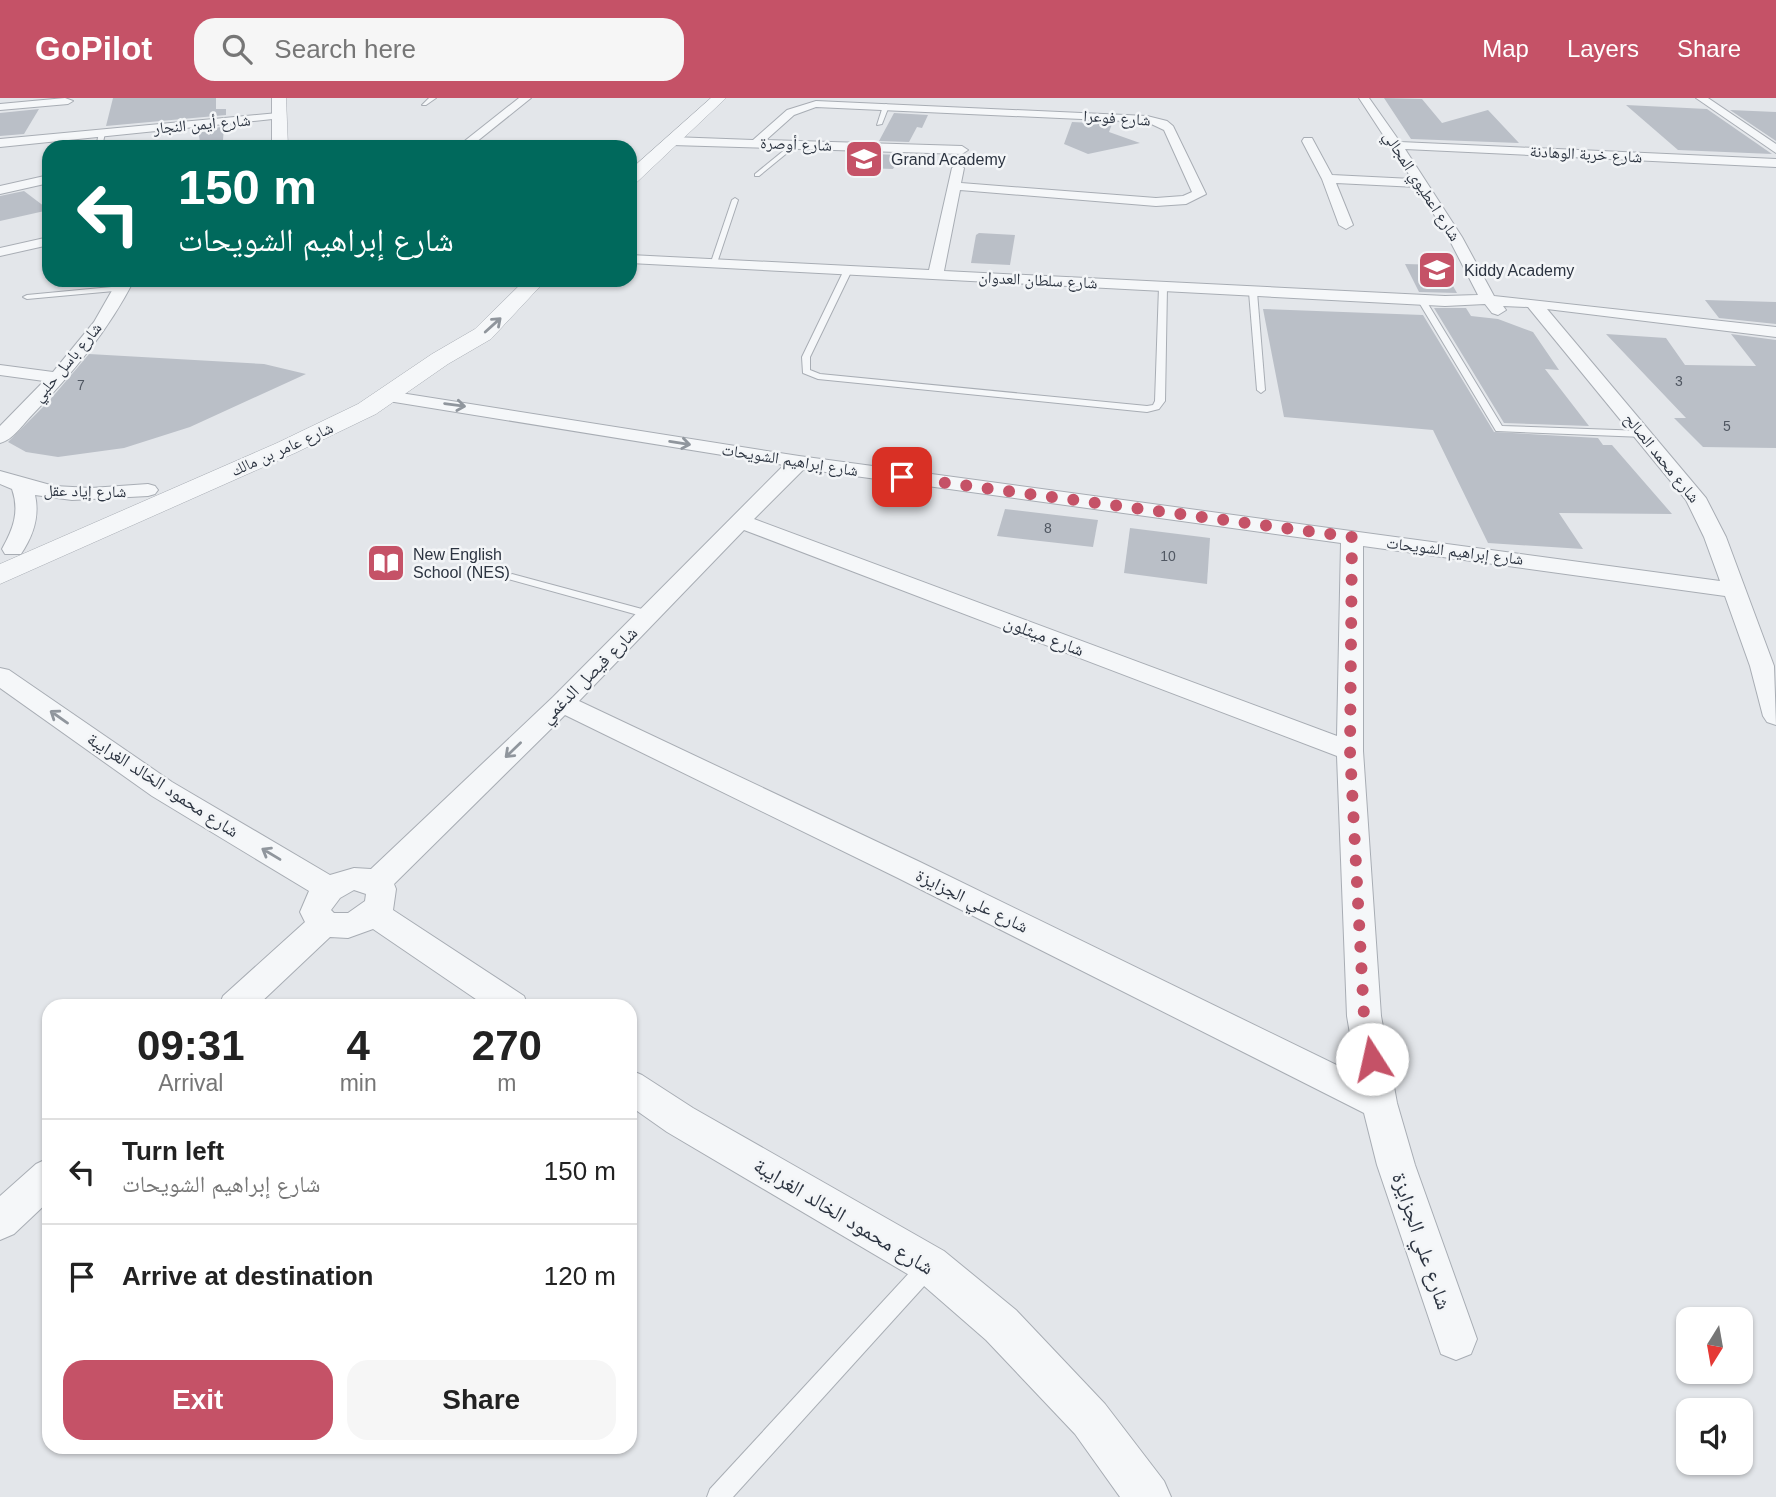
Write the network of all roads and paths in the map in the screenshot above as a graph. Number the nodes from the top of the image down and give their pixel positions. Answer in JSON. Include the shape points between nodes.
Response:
{"nodes":[{"id":1,"x":279,"y":98,"type":"edge"},
{"id":2,"x":433,"y":98,"type":"edge"},
{"id":3,"x":526,"y":98,"type":"edge"},
{"id":4,"x":719,"y":98,"type":"edge"},
{"id":5,"x":1364,"y":98,"type":"edge"},
{"id":6,"x":1702,"y":98,"type":"edge"},
{"id":7,"x":69,"y":100,"type":"edge"},
{"id":8,"x":424,"y":104,"type":"dead end"},
{"id":9,"x":886,"y":106,"type":"junction"},
{"id":10,"x":0,"y":107,"type":"edge"},
{"id":11,"x":64,"y":113,"type":"dead end"},
{"id":12,"x":278,"y":116,"type":"junction"},
{"id":13,"x":879,"y":124,"type":"dead end"},
{"id":14,"x":970,"y":124,"type":"edge"},
{"id":15,"x":102,"y":133,"type":"junction"},
{"id":16,"x":100,"y":140,"type":"edge"},
{"id":17,"x":280,"y":140,"type":"edge"},
{"id":18,"x":472,"y":140,"type":"edge"},
{"id":19,"x":672,"y":141,"type":"junction"},
{"id":20,"x":1308,"y":141,"type":"dead end"},
{"id":21,"x":0,"y":143,"type":"edge"},
{"id":22,"x":757,"y":143,"type":"junction"},
{"id":23,"x":794,"y":144,"type":"junction"},
{"id":24,"x":1397,"y":145,"type":"junction"},
{"id":25,"x":1776,"y":149,"type":"edge"},
{"id":26,"x":1776,"y":163,"type":"edge"},
{"id":27,"x":637,"y":173,"type":"edge"},
{"id":28,"x":757,"y":175,"type":"dead end"},
{"id":29,"x":1328,"y":179,"type":"junction"},
{"id":30,"x":42,"y":181,"type":"edge"},
{"id":31,"x":1419,"y":183,"type":"junction"},
{"id":32,"x":956,"y":186,"type":"junction"},
{"id":33,"x":0,"y":190,"type":"edge"},
{"id":34,"x":736,"y":200,"type":"dead end"},
{"id":35,"x":1346,"y":225,"type":"dead end"},
{"id":36,"x":0,"y":240,"type":"edge"},
{"id":37,"x":42,"y":243,"type":"edge"},
{"id":38,"x":7,"y":250,"type":"edge"},
{"id":39,"x":637,"y":259,"type":"edge"},
{"id":40,"x":713,"y":263,"type":"junction"},
{"id":41,"x":848,"y":270,"type":"junction"},
{"id":42,"x":936,"y":274,"type":"junction"},
{"id":43,"x":1477,"y":276,"type":"junction"},
{"id":44,"x":102,"y":287,"type":"edge"},
{"id":45,"x":122,"y":287,"type":"edge"},
{"id":46,"x":504,"y":287,"type":"edge"},
{"id":47,"x":529,"y":287,"type":"edge"},
{"id":48,"x":1163,"y":287,"type":"junction"},
{"id":49,"x":1253,"y":292,"type":"junction"},
{"id":50,"x":27,"y":297,"type":"dead end"},
{"id":51,"x":1421,"y":299,"type":"junction"},
{"id":52,"x":1516,"y":307,"type":"junction"},
{"id":53,"x":1776,"y":332,"type":"edge"},
{"id":54,"x":0,"y":370,"type":"edge"},
{"id":55,"x":57,"y":378,"type":"junction"},
{"id":56,"x":1261,"y":390,"type":"dead end"},
{"id":57,"x":376,"y":394,"type":"junction"},
{"id":58,"x":1644,"y":434,"type":"junction"},
{"id":59,"x":0,"y":438,"type":"edge"},
{"id":60,"x":799,"y":462,"type":"junction"},
{"id":61,"x":0,"y":477,"type":"edge"},
{"id":62,"x":22,"y":488,"type":"junction"},
{"id":63,"x":148,"y":490,"type":"junction"},
{"id":64,"x":739,"y":521,"type":"junction"},
{"id":65,"x":1352,"y":537,"type":"junction"},
{"id":66,"x":6,"y":566,"type":"edge"},
{"id":67,"x":512,"y":577,"type":"dead end"},
{"id":68,"x":1734,"y":590,"type":"junction"},
{"id":69,"x":649,"y":614,"type":"junction"},
{"id":70,"x":0,"y":676,"type":"edge"},
{"id":71,"x":562,"y":703,"type":"junction"},
{"id":72,"x":1776,"y":716,"type":"edge"},
{"id":73,"x":1350,"y":751,"type":"junction"},
{"id":74,"x":329,"y":889,"type":"junction"},
{"id":75,"x":374,"y":898,"type":"junction"},
{"id":76,"x":324,"y":924,"type":"junction"},
{"id":77,"x":243,"y":999,"type":"edge"},
{"id":78,"x":503,"y":999,"type":"edge"},
{"id":79,"x":637,"y":1091,"type":"edge"},
{"id":80,"x":1379,"y":1103,"type":"junction"},
{"id":81,"x":42,"y":1182,"type":"edge"},
{"id":82,"x":0,"y":1221,"type":"edge"},
{"id":83,"x":930,"y":1265,"type":"junction"},
{"id":84,"x":1456,"y":1339,"type":"dead end"},
{"id":85,"x":718,"y":1497,"type":"edge"},
{"id":86,"x":1148,"y":1497,"type":"edge"}],
"edges":[{"from":1,"to":12,"type":"street"},
{"from":2,"to":8,"type":"lane"},
{"from":3,"to":18,"type":"street"},
{"from":4,"to":19,"type":"street"},
{"from":5,"to":24,"type":"street","name":"شارع اعطيوي المجالي"},
{"from":6,"to":25,"type":"street"},
{"from":7,"to":10,"type":"street"},
{"from":7,"to":11,"type":"street"},
{"from":9,"to":13,"type":"lane"},
{"from":9,"to":14,"type":"street","name":"شارع فوعرا"},
{"from":9,"to":22,"type":"street","name":"شارع فوعرا","via":[[804,106]]},
{"from":12,"to":15,"type":"street","name":"شارع أيمن النجار"},
{"from":12,"to":17,"type":"street"},
{"from":14,"to":23,"type":"street","name":"شارع أوصرة"},
{"from":14,"to":32,"type":"street"},
{"from":14,"to":32,"type":"street","name":"شارع فوعرا","via":[[1128,112],[1166,124],[1199,194],[1186,200],[1156,202]]},
{"from":15,"to":16,"type":"lane"},
{"from":15,"to":21,"type":"street","name":"شارع أيمن النجار","via":[[56,132]]},
{"from":19,"to":22,"type":"street","name":"شارع أوصرة"},
{"from":19,"to":27,"type":"street"},
{"from":20,"to":29,"type":"street"},
{"from":22,"to":23,"type":"street","name":"شارع أوصرة"},
{"from":23,"to":28,"type":"lane"},
{"from":24,"to":26,"type":"street","name":"شارع خربة الوهادنة"},
{"from":24,"to":31,"type":"street","name":"شارع اعطيوي المجالي"},
{"from":29,"to":31,"type":"street"},
{"from":29,"to":35,"type":"street"},
{"from":30,"to":33,"type":"street"},
{"from":31,"to":43,"type":"street","name":"شارع اعطيوي المجالي"},
{"from":32,"to":42,"type":"street"},
{"from":34,"to":40,"type":"lane"},
{"from":36,"to":38,"type":"street"},
{"from":37,"to":38,"type":"street"},
{"from":39,"to":40,"type":"street","name":"شارع سلطان العدوان"},
{"from":40,"to":41,"type":"street","name":"شارع سلطان العدوان"},
{"from":41,"to":42,"type":"street","name":"شارع سلطان العدوان"},
{"from":41,"to":48,"type":"lane","via":[[806,357],[806,371],[818,376],[1147,409],[1160,401]]},
{"from":42,"to":48,"type":"street","name":"شارع سلطان العدوان"},
{"from":43,"to":52,"type":"street","name":"شارع اعطيوي المجالي"},
{"from":43,"to":52,"type":"street","name":"شارع اعطيوي المجالي","via":[[1478,284]]},
{"from":44,"to":50,"type":"lane"},
{"from":45,"to":55,"type":"street","name":"شارع باسل حلبي"},
{"from":46,"to":57,"type":"street","name":"شارع عامر بن مالك","via":[[452,336]]},
{"from":57,"to":47,"type":"street","name":"شارع عامر بن مالك","one_way":true,"via":[[483,334]]},
{"from":48,"to":49,"type":"street","name":"شارع سلطان العدوان"},
{"from":49,"to":51,"type":"street","name":"شارع سلطان العدوان"},
{"from":49,"to":56,"type":"lane"},
{"from":51,"to":52,"type":"street","name":"شارع سلطان العدوان"},
{"from":51,"to":58,"type":"lane","via":[[1499,429]]},
{"from":52,"to":53,"type":"street","name":"شارع سلطان العدوان"},
{"from":52,"to":58,"type":"street","name":"شارع محمد الصالح"},
{"from":54,"to":55,"type":"street"},
{"from":55,"to":59,"type":"street","name":"شارع باسل حلبي"},
{"from":57,"to":60,"type":"street","name":"شارع إبراهيم الشويحات","one_way":true},
{"from":57,"to":63,"type":"street","name":"شارع عامر بن مالك"},
{"from":57,"to":66,"type":"street","name":"شارع عامر بن مالك","via":[[335,426]]},
{"from":58,"to":68,"type":"street","name":"شارع محمد الصالح","via":[[1696,498]]},
{"from":60,"to":64,"type":"street","name":"شارع فيصل الدغمي"},
{"from":60,"to":65,"type":"street","name":"شارع إبراهيم الشويحات"},
{"from":61,"to":62,"type":"street","name":"شارع إياد عقل"},
{"from":62,"to":63,"type":"street","name":"شارع إياد عقل","via":[[79,494]]},
{"from":62,"to":66,"type":"street","name":"شارع إياد عقل","via":[[28,516]]},
{"from":63,"to":66,"type":"street","name":"شارع عامر بن مالك"},
{"from":64,"to":69,"type":"street","name":"شارع فيصل الدغمي"},
{"from":64,"to":73,"type":"street","name":"شارع ميثلون"},
{"from":65,"to":68,"type":"street","name":"شارع إبراهيم الشويحات"},
{"from":65,"to":73,"type":"street","name":"شارع علي الجزايزة"},
{"from":67,"to":69,"type":"lane"},
{"from":68,"to":72,"type":"street","name":"شارع محمد الصالح"},
{"from":69,"to":71,"type":"street","name":"شارع فيصل الدغمي"},
{"from":74,"to":70,"type":"street","name":"شارع محمود الخالد الغرايبة","one_way":true,"via":[[162,789]]},
{"from":71,"to":75,"type":"street","name":"شارع فيصل الدغمي","one_way":true},
{"from":71,"to":80,"type":"street","name":"شارع علي الجزايزة"},
{"from":73,"to":80,"type":"street","name":"شارع علي الجزايزة","via":[[1364,1016]]},
{"from":74,"to":75,"type":"street","via":[[354,879]]},
{"from":74,"to":76,"type":"street","via":[[315,912]]},
{"from":75,"to":76,"type":"street","via":[[349,926]]},
{"from":75,"to":78,"type":"street"},
{"from":76,"to":77,"type":"street"},
{"from":79,"to":83,"type":"street","name":"شارع محمود الخالد الغرايبة"},
{"from":80,"to":84,"type":"street","name":"شارع علي الجزايزة"},
{"from":81,"to":82,"type":"street"},
{"from":83,"to":85,"type":"lane"},
{"from":83,"to":86,"type":"street","name":"شارع محمود الخالد الغرايبة","via":[[1001,1325],[1090,1419]]}]}
